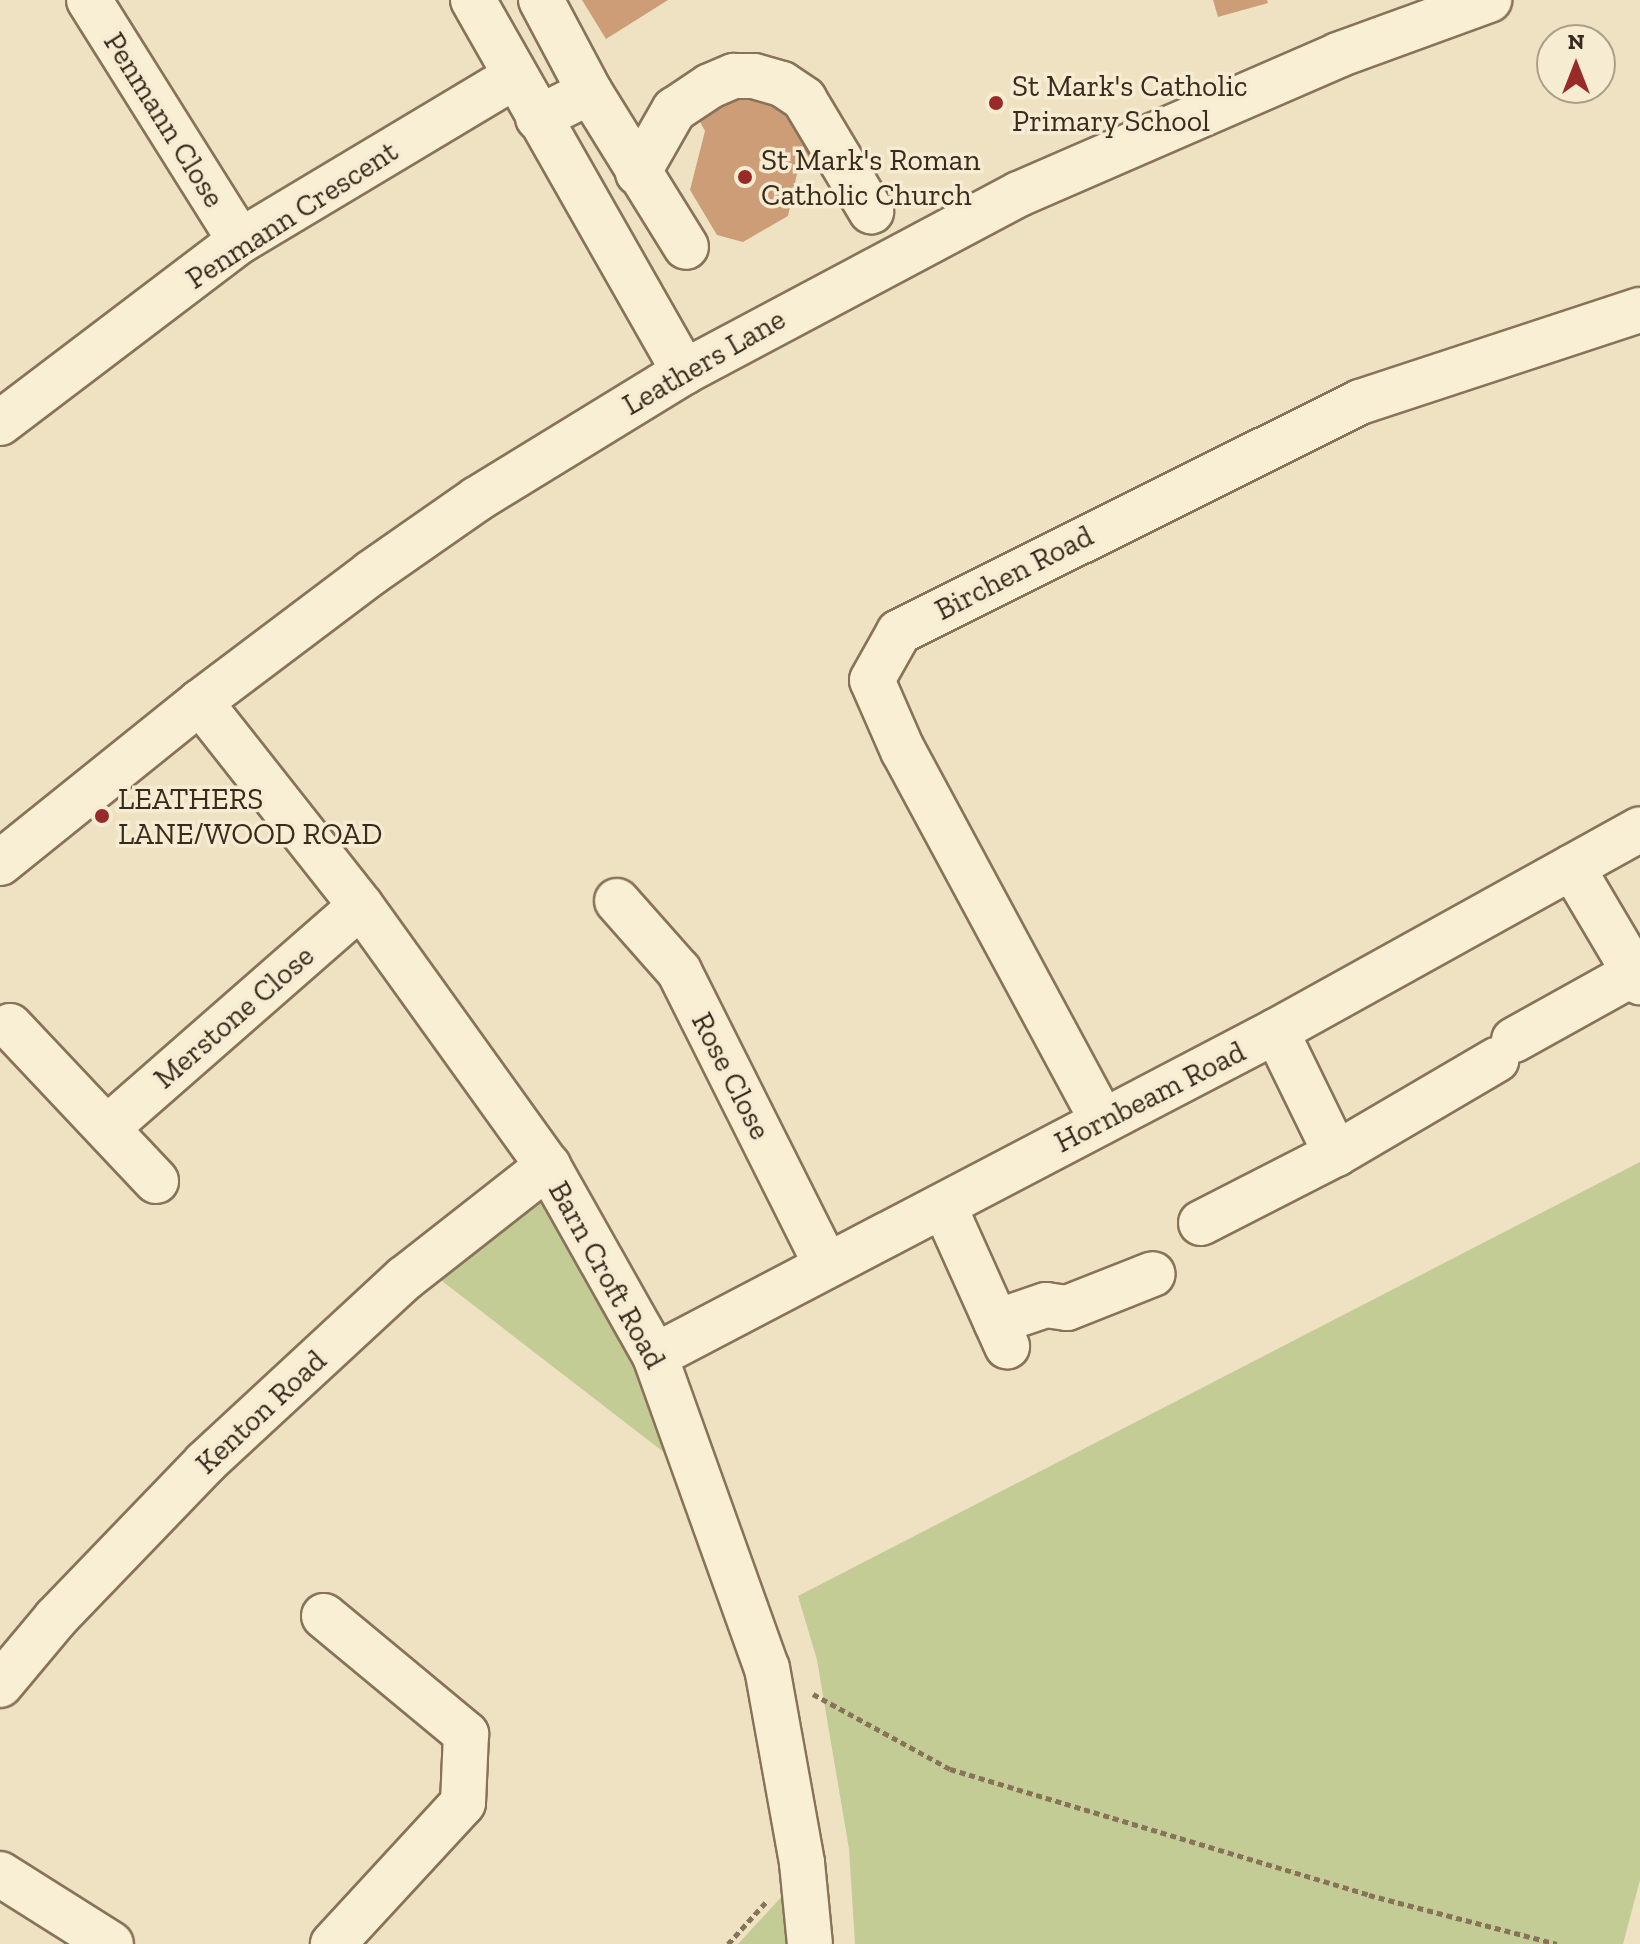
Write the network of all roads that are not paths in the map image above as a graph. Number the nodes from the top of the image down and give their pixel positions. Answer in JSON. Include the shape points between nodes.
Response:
{"nodes":[{"id":1,"x":89,"y":0,"type":"edge"},
{"id":2,"x":473,"y":0,"type":"edge"},
{"id":3,"x":541,"y":0,"type":"edge"},
{"id":4,"x":1489,"y":0,"type":"edge"},
{"id":5,"x":514,"y":77,"type":"junction"},
{"id":6,"x":590,"y":92,"type":"junction"},
{"id":7,"x":538,"y":118,"type":"junction"},
{"id":8,"x":638,"y":173,"type":"junction"},
{"id":9,"x":871,"y":211,"type":"dead end"},
{"id":10,"x":240,"y":241,"type":"junction"},
{"id":11,"x":686,"y":247,"type":"dead end"},
{"id":12,"x":1640,"y":310,"type":"edge"},
{"id":13,"x":684,"y":372,"type":"junction"},
{"id":14,"x":0,"y":423,"type":"edge"},
{"id":15,"x":200,"y":702,"type":"junction"},
{"id":16,"x":1640,"y":829,"type":"edge"},
{"id":17,"x":0,"y":863,"type":"edge"},
{"id":18,"x":1572,"y":867,"type":"junction"},
{"id":19,"x":617,"y":901,"type":"dead end"},
{"id":20,"x":361,"y":906,"type":"junction"},
{"id":21,"x":1638,"y":977,"type":"edge"},
{"id":22,"x":10,"y":1026,"type":"dead end"},
{"id":23,"x":1276,"y":1031,"type":"junction"},
{"id":24,"x":1102,"y":1120,"type":"junction"},
{"id":25,"x":107,"y":1128,"type":"junction"},
{"id":26,"x":1336,"y":1154,"type":"junction"},
{"id":27,"x":548,"y":1166,"type":"junction"},
{"id":28,"x":156,"y":1181,"type":"dead end"},
{"id":29,"x":944,"y":1206,"type":"junction"},
{"id":30,"x":1201,"y":1223,"type":"dead end"},
{"id":31,"x":826,"y":1265,"type":"junction"},
{"id":32,"x":1153,"y":1274,"type":"dead end"},
{"id":33,"x":655,"y":1356,"type":"junction"},
{"id":34,"x":324,"y":1616,"type":"dead end"},
{"id":35,"x":0,"y":1685,"type":"edge"},
{"id":36,"x":0,"y":1874,"type":"edge"},
{"id":37,"x":111,"y":1944,"type":"edge"},
{"id":38,"x":333,"y":1944,"type":"edge"},
{"id":39,"x":810,"y":1944,"type":"edge"}],
"edges":[{"from":1,"to":10,"type":"street","name":"Penmann Close"},
{"from":2,"to":5,"type":"street"},
{"from":3,"to":6,"type":"street"},
{"from":4,"to":13,"type":"street","name":"Leathers Lane","via":[[1338,55],[1019,194]]},
{"from":5,"to":7,"type":"street"},
{"from":5,"to":10,"type":"street","name":"Penmann Crescent"},
{"from":6,"to":7,"type":"street"},
{"from":6,"to":8,"type":"street"},
{"from":7,"to":13,"type":"street"},
{"from":8,"to":9,"type":"street","via":[[674,110],[722,81],[754,76],[782,84],[804,99]]},
{"from":8,"to":11,"type":"street"},
{"from":10,"to":14,"type":"street","name":"Penmann Crescent"},
{"from":12,"to":24,"type":"street","name":"Birchen Road","via":[[1360,402],[899,632],[872,680],[903,751]]},
{"from":13,"to":15,"type":"street","name":"Leathers Lane","via":[[477,499]]},
{"from":15,"to":17,"type":"street","name":"Leathers Lane"},
{"from":15,"to":20,"type":"street","name":"Barn Croft Road"},
{"from":16,"to":18,"type":"street","name":"Hornbeam Road"},
{"from":18,"to":21,"type":"street"},
{"from":18,"to":23,"type":"street","name":"Hornbeam Road"},
{"from":19,"to":31,"type":"street","name":"Rose Close","via":[[679,971]]},
{"from":20,"to":25,"type":"street","name":"Merstone Close"},
{"from":20,"to":27,"type":"street","name":"Barn Croft Road"},
{"from":21,"to":26,"type":"street","via":[[1505,1050]]},
{"from":22,"to":25,"type":"street"},
{"from":23,"to":24,"type":"street","name":"Hornbeam Road"},
{"from":23,"to":26,"type":"street"},
{"from":24,"to":29,"type":"street","name":"Hornbeam Road"},
{"from":25,"to":28,"type":"street"},
{"from":26,"to":30,"type":"street"},
{"from":27,"to":33,"type":"street","name":"Barn Croft Road"},
{"from":27,"to":35,"type":"street","name":"Kenton Road","via":[[405,1278],[205,1463],[56,1618]]},
{"from":29,"to":31,"type":"street","name":"Hornbeam Road"},
{"from":29,"to":32,"type":"street","via":[[1002,1334],[1046,1305],[1067,1308]]},
{"from":31,"to":33,"type":"street","name":"Hornbeam Road"},
{"from":33,"to":39,"type":"street","name":"Barn Croft Road","via":[[767,1668],[802,1863]]},
{"from":34,"to":38,"type":"street","via":[[466,1734],[463,1803]]},
{"from":36,"to":37,"type":"street"}]}
